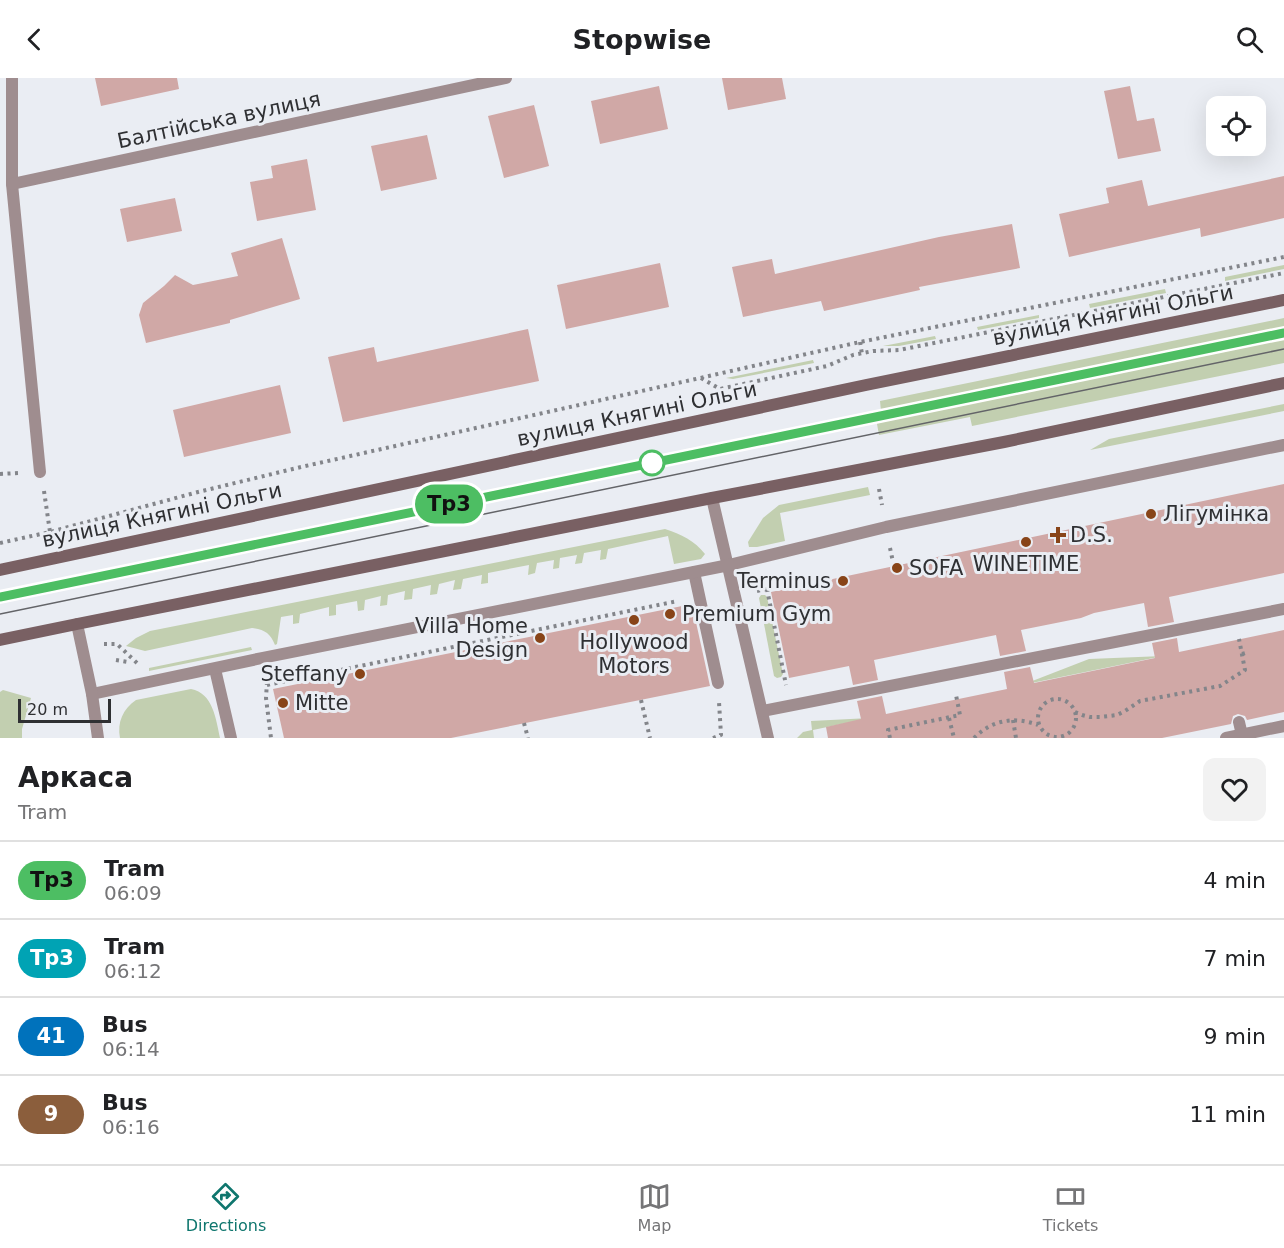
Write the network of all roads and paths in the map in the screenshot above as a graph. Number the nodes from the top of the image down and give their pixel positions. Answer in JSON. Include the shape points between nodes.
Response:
{"nodes":[{"id":1,"x":12,"y":78,"type":"edge"},
{"id":2,"x":506,"y":78,"type":"edge"},
{"id":3,"x":12,"y":184,"type":"junction"},
{"id":4,"x":1284,"y":257,"type":"edge"},
{"id":5,"x":1284,"y":273,"type":"edge"},
{"id":6,"x":1284,"y":300,"type":"edge"},
{"id":7,"x":860,"y":342,"type":"junction"},
{"id":8,"x":862,"y":354,"type":"junction"},
{"id":9,"x":700,"y":378,"type":"junction"},
{"id":10,"x":1284,"y":383,"type":"edge"},
{"id":11,"x":1284,"y":445,"type":"edge"},
{"id":12,"x":40,"y":472,"type":"joint"},
{"id":13,"x":712,"y":498,"type":"junction"},
{"id":14,"x":50,"y":532,"type":"junction"},
{"id":15,"x":0,"y":543,"type":"edge"},
{"id":16,"x":729,"y":565,"type":"junction"},
{"id":17,"x":0,"y":570,"type":"edge"},
{"id":18,"x":694,"y":572,"type":"junction"},
{"id":19,"x":700,"y":596,"type":"junction"},
{"id":20,"x":735,"y":596,"type":"junction"},
{"id":21,"x":1284,"y":609,"type":"edge"},
{"id":22,"x":77,"y":624,"type":"junction"},
{"id":23,"x":1239,"y":636,"type":"dead end"},
{"id":24,"x":0,"y":640,"type":"edge"},
{"id":25,"x":117,"y":644,"type":"dead end"},
{"id":26,"x":1249,"y":652,"type":"dead end"},
{"id":27,"x":1242,"y":654,"type":"junction"},
{"id":28,"x":140,"y":665,"type":"dead end"},
{"id":29,"x":215,"y":669,"type":"junction"},
{"id":30,"x":718,"y":683,"type":"joint"},
{"id":31,"x":788,"y":691,"type":"dead end"},
{"id":32,"x":92,"y":694,"type":"junction"},
{"id":33,"x":956,"y":695,"type":"dead end"},
{"id":34,"x":641,"y":700,"type":"dead end"},
{"id":35,"x":762,"y":711,"type":"junction"},
{"id":36,"x":1075,"y":712,"type":"junction"},
{"id":37,"x":949,"y":717,"type":"junction"},
{"id":38,"x":1013,"y":720,"type":"junction"},
{"id":39,"x":1239,"y":722,"type":"dead end"},
{"id":40,"x":524,"y":723,"type":"dead end"},
{"id":41,"x":1038,"y":725,"type":"junction"},
{"id":42,"x":1284,"y":726,"type":"edge"},
{"id":43,"x":1242,"y":735,"type":"junction"},
{"id":44,"x":272,"y":737,"type":"edge"},
{"id":45,"x":98,"y":738,"type":"edge"},
{"id":46,"x":231,"y":738,"type":"edge"},
{"id":47,"x":528,"y":738,"type":"edge"},
{"id":48,"x":650,"y":738,"type":"edge"},
{"id":49,"x":713,"y":738,"type":"edge"},
{"id":50,"x":768,"y":738,"type":"edge"},
{"id":51,"x":890,"y":738,"type":"edge"},
{"id":52,"x":954,"y":738,"type":"edge"},
{"id":53,"x":974,"y":738,"type":"edge"},
{"id":54,"x":1016,"y":738,"type":"edge"},
{"id":55,"x":1226,"y":738,"type":"edge"}],
"edges":[{"from":1,"to":3,"type":"street"},
{"from":2,"to":3,"type":"street","name":"Балтійська вулиця"},
{"from":3,"to":12,"type":"street"},
{"from":4,"to":7,"type":"path"},
{"from":5,"to":8,"type":"path","via":[[899,350]]},
{"from":6,"to":17,"type":"main road","name":"вулиця Княгині Ольги","via":[[854,387]]},
{"from":7,"to":8,"type":"path"},
{"from":7,"to":9,"type":"path"},
{"from":8,"to":9,"type":"path","via":[[827,366],[720,389]]},
{"from":9,"to":14,"type":"path","via":[[301,467]]},
{"from":10,"to":13,"type":"main road"},
{"from":11,"to":16,"type":"street","via":[[886,527]]},
{"from":12,"to":14,"type":"path"},
{"from":13,"to":16,"type":"street"},
{"from":13,"to":22,"type":"main road"},
{"from":14,"to":15,"type":"path"},
{"from":16,"to":18,"type":"street"},
{"from":16,"to":20,"type":"street"},
{"from":18,"to":19,"type":"street"},
{"from":18,"to":29,"type":"street"},
{"from":19,"to":30,"type":"street"},
{"from":19,"to":44,"type":"path","via":[[267,685]]},
{"from":20,"to":31,"type":"path","via":[[767,589]]},
{"from":20,"to":35,"type":"street"},
{"from":21,"to":35,"type":"street"},
{"from":22,"to":24,"type":"main road"},
{"from":22,"to":32,"type":"street"},
{"from":23,"to":27,"type":"path"},
{"from":25,"to":28,"type":"path"},
{"from":26,"to":27,"type":"path"},
{"from":27,"to":36,"type":"path","via":[[1245,670],[1220,686],[1140,702],[1108,717]]},
{"from":29,"to":32,"type":"street"},
{"from":29,"to":46,"type":"street"},
{"from":30,"to":49,"type":"path","via":[[721,735]]},
{"from":32,"to":45,"type":"street"},
{"from":33,"to":37,"type":"path","via":[[960,715]]},
{"from":34,"to":48,"type":"path"},
{"from":35,"to":50,"type":"street"},
{"from":36,"to":41,"type":"path","via":[[1073,729],[1059,738],[1050,737]]},
{"from":36,"to":41,"type":"path","via":[[1063,700],[1046,702],[1037,716]]},
{"from":37,"to":51,"type":"path","via":[[888,730]]},
{"from":37,"to":52,"type":"path"},
{"from":38,"to":41,"type":"path"},
{"from":38,"to":53,"type":"path","via":[[995,723]]},
{"from":38,"to":54,"type":"path"},
{"from":39,"to":43,"type":"street"},
{"from":40,"to":47,"type":"path"},
{"from":42,"to":43,"type":"street"},
{"from":43,"to":55,"type":"street"}]}
